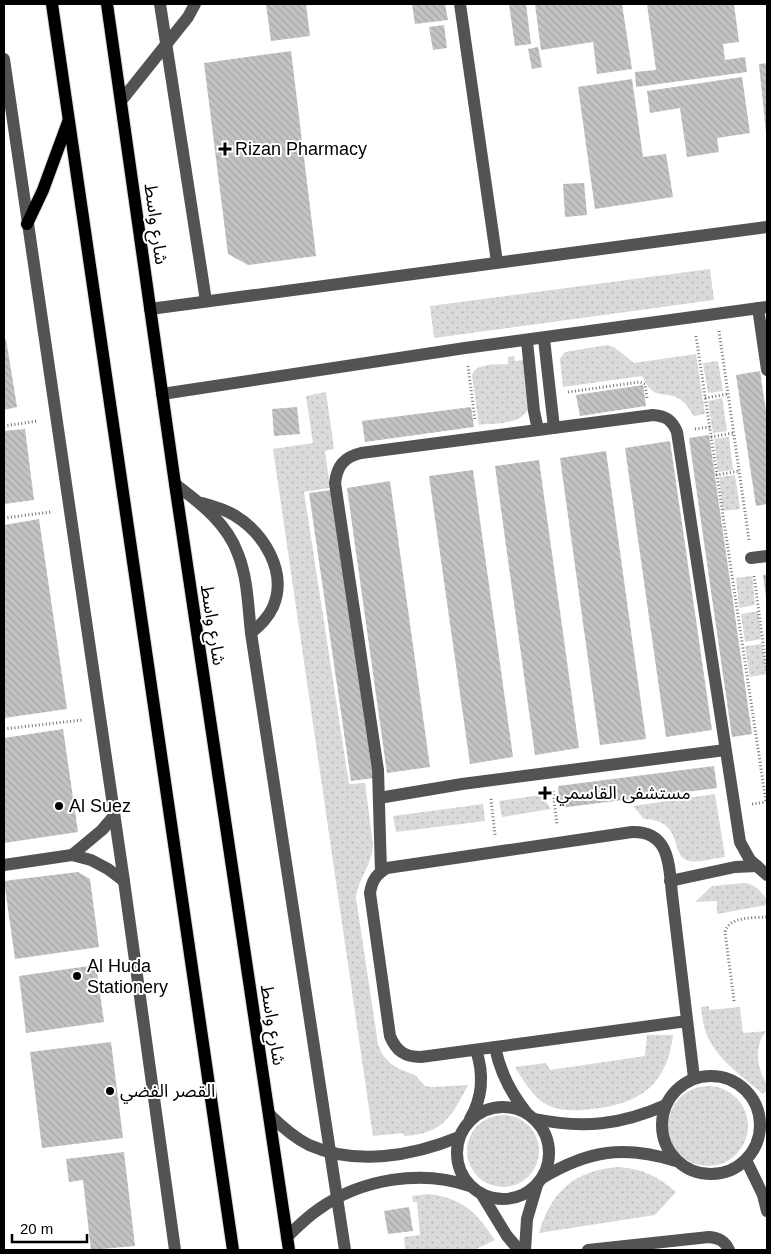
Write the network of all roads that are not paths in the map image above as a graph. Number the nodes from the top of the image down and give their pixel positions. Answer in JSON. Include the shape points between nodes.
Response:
{"nodes":[{"id":1,"x":52,"y":4,"type":"edge"},
{"id":2,"x":107,"y":4,"type":"edge"},
{"id":3,"x":160,"y":4,"type":"edge"},
{"id":4,"x":195,"y":4,"type":"edge"},
{"id":5,"x":460,"y":4,"type":"edge"},
{"id":6,"x":166,"y":46,"type":"junction"},
{"id":7,"x":4,"y":60,"type":"edge"},
{"id":8,"x":121,"y":101,"type":"junction"},
{"id":9,"x":69,"y":119,"type":"junction"},
{"id":10,"x":27,"y":224,"type":"junction"},
{"id":11,"x":767,"y":227,"type":"edge"},
{"id":12,"x":497,"y":262,"type":"junction"},
{"id":13,"x":206,"y":301,"type":"junction"},
{"id":14,"x":763,"y":307,"type":"edge"},
{"id":15,"x":150,"y":309,"type":"junction"},
{"id":16,"x":544,"y":338,"type":"junction"},
{"id":17,"x":527,"y":340,"type":"junction"},
{"id":18,"x":767,"y":370,"type":"edge"},
{"id":19,"x":162,"y":394,"type":"junction"},
{"id":20,"x":554,"y":428,"type":"junction"},
{"id":21,"x":538,"y":430,"type":"junction"},
{"id":22,"x":175,"y":484,"type":"junction"},
{"id":23,"x":200,"y":502,"type":"junction"},
{"id":24,"x":767,"y":556,"type":"edge"},
{"id":25,"x":751,"y":558,"type":"road end"},
{"id":26,"x":251,"y":634,"type":"junction"},
{"id":27,"x":725,"y":750,"type":"junction"},
{"id":28,"x":379,"y":798,"type":"junction"},
{"id":29,"x":114,"y":816,"type":"junction"},
{"id":30,"x":72,"y":855,"type":"junction"},
{"id":31,"x":4,"y":865,"type":"edge"},
{"id":32,"x":757,"y":866,"type":"junction"},
{"id":33,"x":380,"y":872,"type":"junction"},
{"id":34,"x":767,"y":875,"type":"edge"},
{"id":35,"x":124,"y":881,"type":"junction"},
{"id":36,"x":670,"y":881,"type":"junction"},
{"id":37,"x":687,"y":1021,"type":"junction"},
{"id":38,"x":496,"y":1046,"type":"junction"},
{"id":39,"x":476,"y":1050,"type":"junction"},
{"id":40,"x":694,"y":1078,"type":"junction"},
{"id":41,"x":666,"y":1105,"type":"junction"},
{"id":42,"x":269,"y":1114,"type":"junction"},
{"id":43,"x":532,"y":1117,"type":"junction"},
{"id":44,"x":467,"y":1123,"type":"junction"},
{"id":45,"x":460,"y":1137,"type":"junction"},
{"id":46,"x":331,"y":1153,"type":"junction"},
{"id":47,"x":746,"y":1160,"type":"junction"},
{"id":48,"x":676,"y":1161,"type":"junction"},
{"id":49,"x":762,"y":1177,"type":"edge"},
{"id":50,"x":539,"y":1182,"type":"junction"},
{"id":51,"x":470,"y":1186,"type":"junction"},
{"id":52,"x":482,"y":1194,"type":"junction"},
{"id":53,"x":337,"y":1197,"type":"junction"},
{"id":54,"x":767,"y":1211,"type":"edge"},
{"id":55,"x":287,"y":1237,"type":"junction"},
{"id":56,"x":175,"y":1250,"type":"edge"},
{"id":57,"x":232,"y":1250,"type":"edge"},
{"id":58,"x":289,"y":1250,"type":"edge"},
{"id":59,"x":345,"y":1250,"type":"edge"},
{"id":60,"x":519,"y":1250,"type":"edge"},
{"id":61,"x":525,"y":1250,"type":"edge"},
{"id":62,"x":588,"y":1250,"type":"edge"},
{"id":63,"x":729,"y":1250,"type":"edge"}],
"edges":[{"from":1,"to":9,"type":"main road"},
{"from":2,"to":8,"type":"main road","name":"شارع واسط"},
{"from":3,"to":6,"type":"street"},
{"from":4,"to":6,"type":"street"},
{"from":5,"to":12,"type":"street"},
{"from":6,"to":8,"type":"street"},
{"from":6,"to":13,"type":"street"},
{"from":7,"to":10,"type":"street"},
{"from":8,"to":15,"type":"main road","name":"شارع واسط"},
{"from":9,"to":10,"type":"main road"},
{"from":9,"to":57,"type":"main road"},
{"from":10,"to":29,"type":"street"},
{"from":11,"to":12,"type":"street"},
{"from":12,"to":13,"type":"street"},
{"from":13,"to":15,"type":"street"},
{"from":14,"to":16,"type":"street"},
{"from":14,"to":18,"type":"street"},
{"from":15,"to":19,"type":"main road","name":"شارع واسط"},
{"from":16,"to":17,"type":"street"},
{"from":16,"to":20,"type":"street"},
{"from":17,"to":19,"type":"street"},
{"from":17,"to":21,"type":"street"},
{"from":19,"to":22,"type":"main road","name":"شارع واسط"},
{"from":20,"to":21,"type":"street"},
{"from":20,"to":27,"type":"street","via":[[650,415],[661,415],[674,425]]},
{"from":21,"to":28,"type":"street","via":[[350,456],[336,472],[335,484],[377,760]]},
{"from":22,"to":23,"type":"street"},
{"from":22,"to":42,"type":"main road","name":"شارع واسط"},
{"from":23,"to":26,"type":"street","via":[[228,534],[238,554]]},
{"from":23,"to":26,"type":"street","via":[[218,507],[249,526],[271,555],[277,589],[273,606]]},
{"from":24,"to":25,"type":"street"},
{"from":26,"to":46,"type":"street"},
{"from":27,"to":28,"type":"street"},
{"from":27,"to":32,"type":"street","via":[[740,842]]},
{"from":28,"to":33,"type":"street"},
{"from":29,"to":30,"type":"street"},
{"from":29,"to":35,"type":"street"},
{"from":30,"to":31,"type":"street"},
{"from":30,"to":35,"type":"street","via":[[91,860]]},
{"from":32,"to":34,"type":"street"},
{"from":32,"to":36,"type":"street","via":[[735,867]]},
{"from":33,"to":36,"type":"street","via":[[387,868],[644,832],[662,844]]},
{"from":33,"to":39,"type":"street","via":[[371,885],[370,893],[394,1046],[410,1057]]},
{"from":35,"to":56,"type":"street"},
{"from":36,"to":37,"type":"street"},
{"from":37,"to":38,"type":"street"},
{"from":37,"to":40,"type":"street"},
{"from":38,"to":39,"type":"street"},
{"from":38,"to":43,"type":"street","via":[[504,1076],[518,1102]]},
{"from":39,"to":44,"type":"street","via":[[482,1075],[481,1088]]},
{"from":40,"to":41,"type":"street","via":[[672,1094]]},
{"from":40,"to":47,"type":"street","via":[[723,1077],[748,1092],[756,1104],[760,1134]]},
{"from":41,"to":43,"type":"street","via":[[631,1118],[580,1126]]},
{"from":41,"to":48,"type":"street","via":[[661,1120],[662,1135]]},
{"from":42,"to":46,"type":"street","via":[[286,1131]]},
{"from":42,"to":55,"type":"main road","name":"شارع واسط"},
{"from":43,"to":44,"type":"street","via":[[512,1108],[496,1107]]},
{"from":43,"to":50,"type":"street","via":[[548,1141],[547,1167]]},
{"from":44,"to":45,"type":"street"},
{"from":45,"to":46,"type":"street","via":[[405,1153],[361,1157]]},
{"from":45,"to":51,"type":"street","via":[[456,1150],[458,1163]]},
{"from":46,"to":53,"type":"street"},
{"from":47,"to":48,"type":"street","via":[[724,1173],[712,1174],[699,1173]]},
{"from":47,"to":49,"type":"street"},
{"from":48,"to":50,"type":"street","via":[[646,1153],[607,1153],[562,1166]]},
{"from":49,"to":54,"type":"street"},
{"from":50,"to":52,"type":"street","via":[[525,1194],[511,1198],[496,1199]]},
{"from":50,"to":61,"type":"street","via":[[527,1220]]},
{"from":51,"to":52,"type":"street"},
{"from":51,"to":53,"type":"street","via":[[453,1180],[412,1178],[380,1182]]},
{"from":52,"to":60,"type":"street"},
{"from":53,"to":55,"type":"street","via":[[319,1208]]},
{"from":53,"to":59,"type":"street"},
{"from":55,"to":58,"type":"main road","name":"شارع واسط"},
{"from":62,"to":63,"type":"street","via":[[716,1237]]}]}
